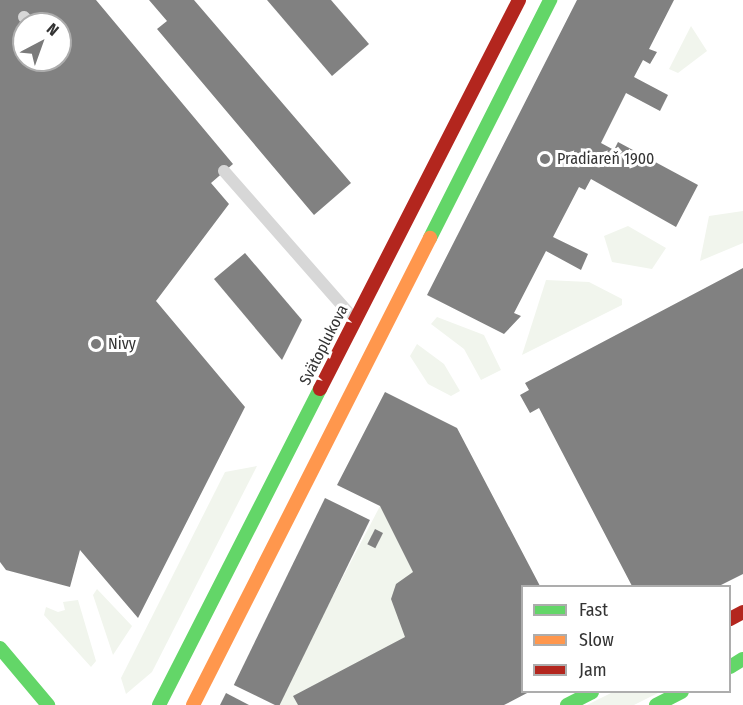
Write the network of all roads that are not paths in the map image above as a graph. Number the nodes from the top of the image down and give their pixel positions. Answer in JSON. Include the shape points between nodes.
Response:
{"nodes":[{"id":1,"x":519,"y":0,"type":"edge"},
{"id":2,"x":550,"y":0,"type":"edge"},
{"id":3,"x":224,"y":171,"type":"dead end"},
{"id":4,"x":354,"y":320,"type":"junction"},
{"id":5,"x":378,"y":339,"type":"junction"},
{"id":6,"x":0,"y":648,"type":"edge"},
{"id":7,"x":169,"y":687,"type":"junction"},
{"id":8,"x":590,"y":693,"type":"edge"},
{"id":9,"x":680,"y":693,"type":"edge"},
{"id":10,"x":142,"y":700,"type":"dead end"},
{"id":11,"x":47,"y":703,"type":"edge"},
{"id":12,"x":62,"y":705,"type":"edge"},
{"id":13,"x":159,"y":705,"type":"edge"},
{"id":14,"x":193,"y":705,"type":"edge"},
{"id":15,"x":567,"y":705,"type":"edge"},
{"id":16,"x":656,"y":705,"type":"edge"}],
"edges":[{"from":1,"to":4,"type":"street","name":"Svätoplukova"},
{"from":2,"to":5,"type":"street"},
{"from":3,"to":4,"type":"lane"},
{"from":4,"to":5,"type":"lane"},
{"from":4,"to":7,"type":"street","name":"Svätoplukova"},
{"from":5,"to":14,"type":"street"},
{"from":6,"to":11,"type":"street"},
{"from":7,"to":10,"type":"street"},
{"from":7,"to":13,"type":"street","name":"Svätoplukova"},
{"from":8,"to":15,"type":"street"},
{"from":9,"to":16,"type":"street"},
{"from":11,"to":12,"type":"street"}]}
